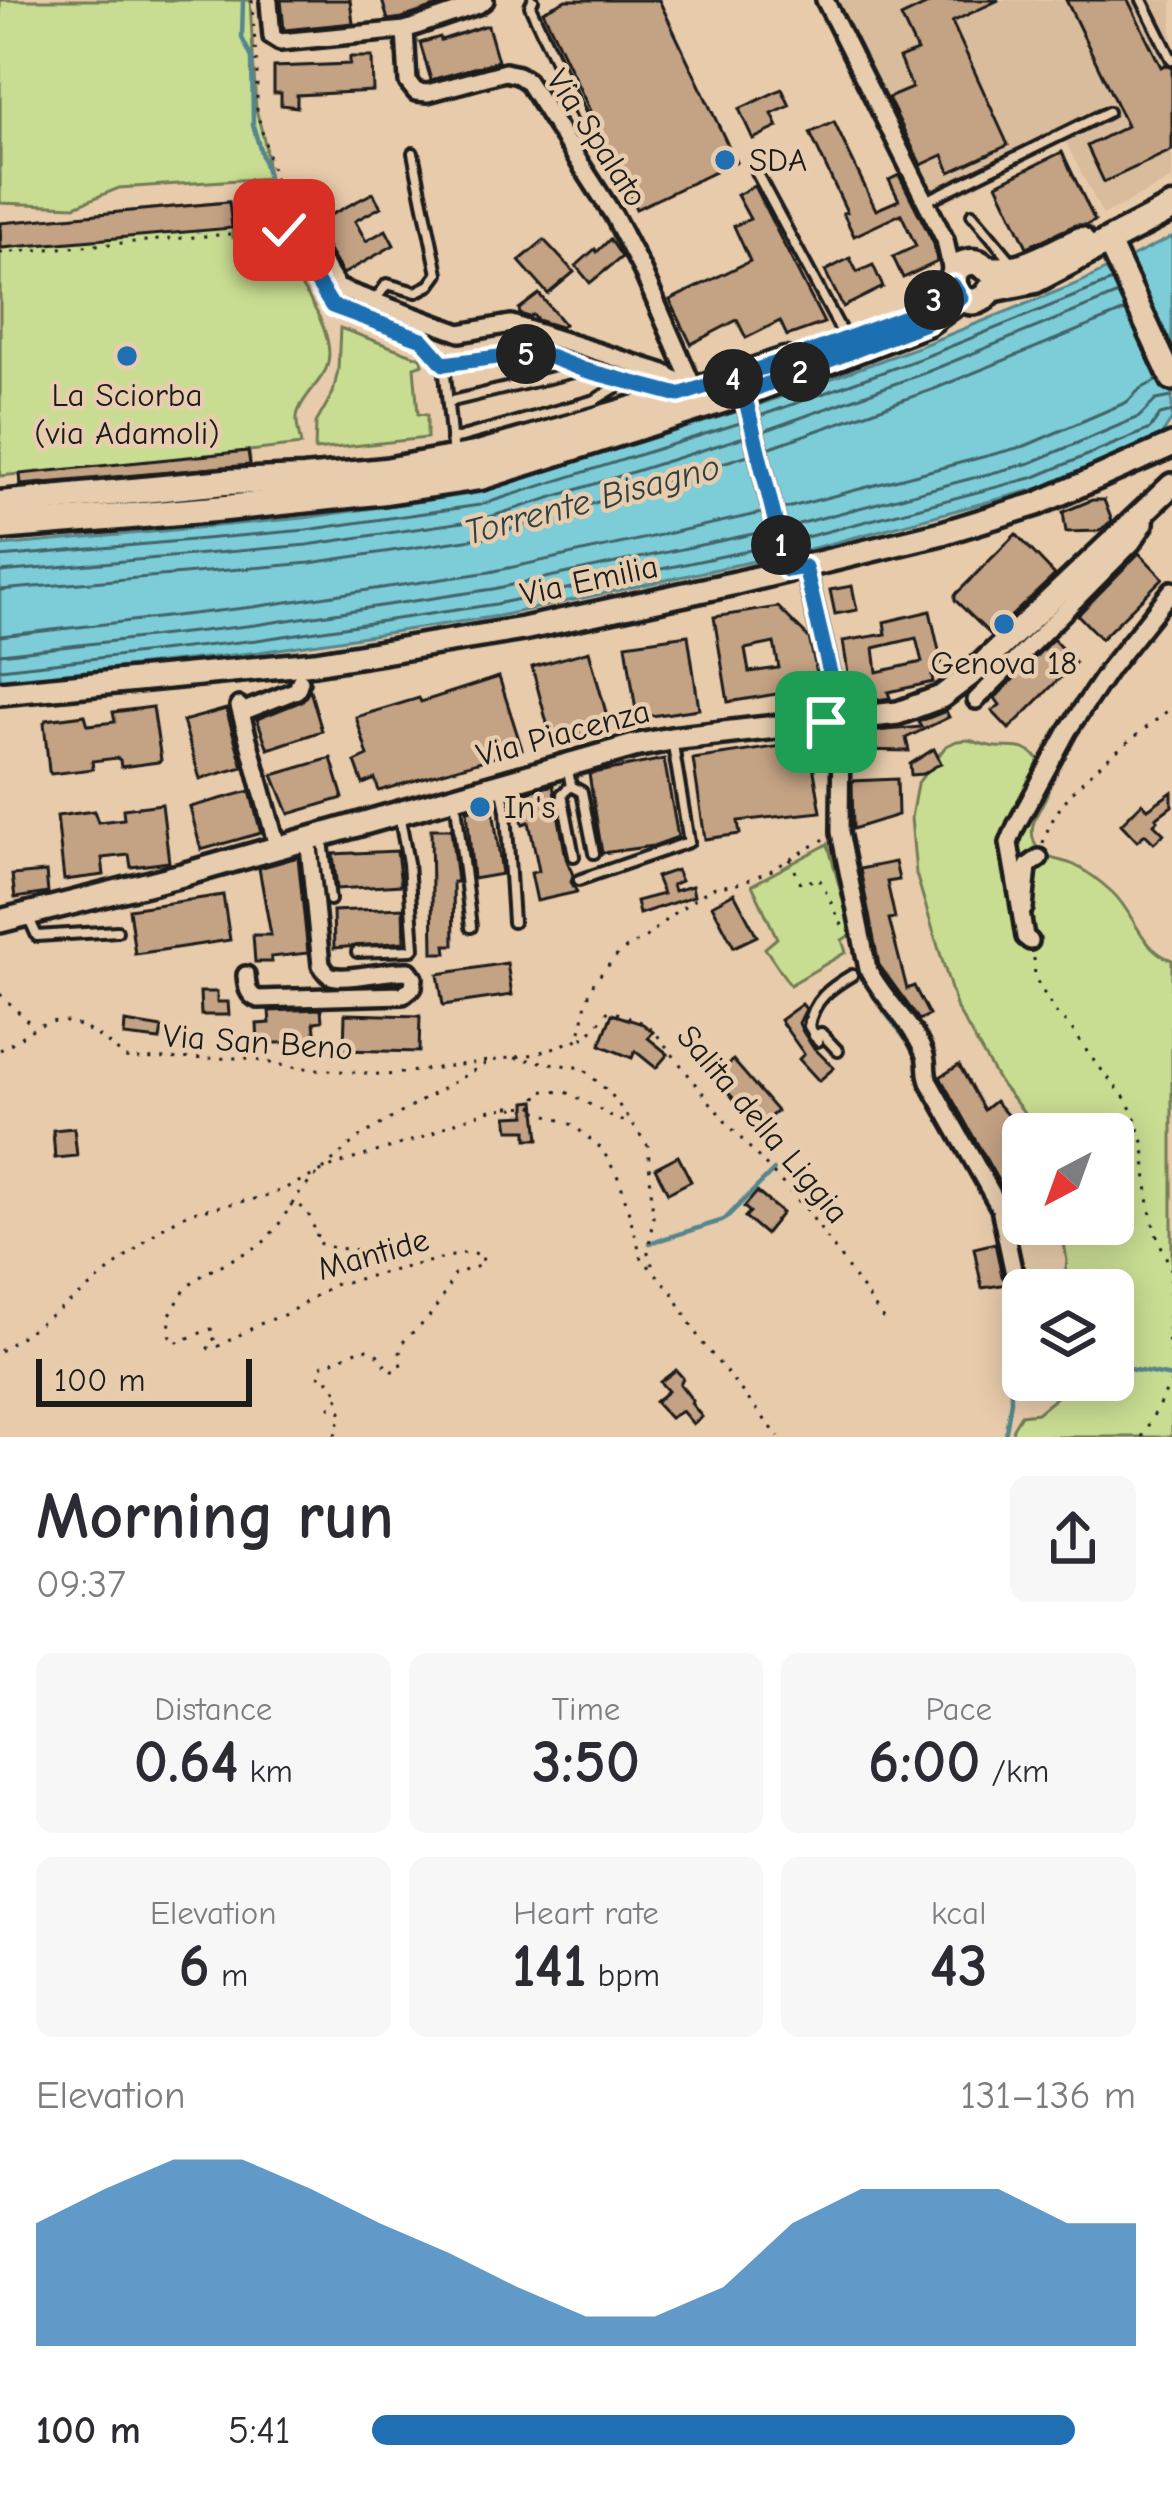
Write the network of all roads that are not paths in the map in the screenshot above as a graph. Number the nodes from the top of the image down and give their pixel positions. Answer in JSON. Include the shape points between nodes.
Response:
{"nodes":[{"id":1,"x":485,"y":0,"type":"edge"},
{"id":2,"x":533,"y":0,"type":"edge"},
{"id":3,"x":825,"y":0,"type":"edge"},
{"id":4,"x":1142,"y":0,"type":"edge"},
{"id":5,"x":260,"y":1,"type":"edge"},
{"id":6,"x":406,"y":30,"type":"junction"},
{"id":7,"x":1172,"y":60,"type":"edge"},
{"id":8,"x":1108,"y":112,"type":"dead end"},
{"id":9,"x":570,"y":149,"type":"junction"},
{"id":10,"x":413,"y":153,"type":"dead end"},
{"id":11,"x":756,"y":172,"type":"dead end"},
{"id":12,"x":925,"y":202,"type":"junction"},
{"id":13,"x":282,"y":207,"type":"road end"},
{"id":14,"x":1172,"y":208,"type":"edge"},
{"id":15,"x":972,"y":214,"type":"dead end"},
{"id":16,"x":287,"y":236,"type":"road end"},
{"id":17,"x":945,"y":240,"type":"junction"},
{"id":18,"x":1113,"y":251,"type":"junction"},
{"id":19,"x":1016,"y":268,"type":"junction"},
{"id":20,"x":985,"y":273,"type":"junction"},
{"id":21,"x":956,"y":287,"type":"junction"},
{"id":22,"x":374,"y":302,"type":"junction"},
{"id":23,"x":845,"y":340,"type":"junction"},
{"id":24,"x":444,"y":364,"type":"junction"},
{"id":25,"x":584,"y":370,"type":"junction"},
{"id":26,"x":1172,"y":379,"type":"edge"},
{"id":27,"x":624,"y":382,"type":"junction"},
{"id":28,"x":687,"y":393,"type":"junction"},
{"id":29,"x":745,"y":399,"type":"junction"},
{"id":30,"x":448,"y":402,"type":"junction"},
{"id":31,"x":1172,"y":445,"type":"edge"},
{"id":32,"x":452,"y":449,"type":"junction"},
{"id":33,"x":1172,"y":485,"type":"edge"},
{"id":34,"x":0,"y":504,"type":"edge"},
{"id":35,"x":1146,"y":508,"type":"junction"},
{"id":36,"x":0,"y":527,"type":"edge"},
{"id":37,"x":792,"y":564,"type":"junction"},
{"id":38,"x":1172,"y":590,"type":"edge"},
{"id":39,"x":301,"y":681,"type":"dead end"},
{"id":40,"x":0,"y":693,"type":"edge"},
{"id":41,"x":976,"y":700,"type":"dead end"},
{"id":42,"x":841,"y":720,"type":"junction"},
{"id":43,"x":671,"y":739,"type":"junction"},
{"id":44,"x":569,"y":775,"type":"junction"},
{"id":45,"x":501,"y":783,"type":"junction"},
{"id":46,"x":455,"y":796,"type":"junction"},
{"id":47,"x":398,"y":812,"type":"junction"},
{"id":48,"x":315,"y":835,"type":"junction"},
{"id":49,"x":277,"y":846,"type":"junction"},
{"id":50,"x":594,"y":853,"type":"dead end"},
{"id":51,"x":574,"y":856,"type":"dead end"},
{"id":52,"x":1039,"y":858,"type":"road end"},
{"id":53,"x":580,"y":880,"type":"dead end"},
{"id":54,"x":330,"y":900,"type":"dead end"},
{"id":55,"x":1021,"y":912,"type":"junction"},
{"id":56,"x":28,"y":915,"type":"junction"},
{"id":57,"x":0,"y":921,"type":"edge"},
{"id":58,"x":513,"y":922,"type":"dead end"},
{"id":59,"x":472,"y":927,"type":"dead end"},
{"id":60,"x":117,"y":932,"type":"dead end"},
{"id":61,"x":1030,"y":941,"type":"road end"},
{"id":62,"x":357,"y":952,"type":"dead end"},
{"id":63,"x":246,"y":975,"type":"dead end"},
{"id":64,"x":852,"y":975,"type":"dead end"},
{"id":65,"x":838,"y":1051,"type":"dead end"},
{"id":66,"x":1014,"y":1269,"type":"edge"}],
"edges":[{"from":1,"to":6,"type":"street"},
{"from":2,"to":9,"type":"lane","via":[[588,131]]},
{"from":3,"to":12,"type":"street"},
{"from":4,"to":7,"type":"lane"},
{"from":5,"to":6,"type":"street","via":[[280,42]]},
{"from":6,"to":9,"type":"street","name":"Via Spalato","via":[[408,82],[416,92],[518,75]]},
{"from":8,"to":12,"type":"lane"},
{"from":9,"to":28,"type":"street","name":"Via Spalato","via":[[642,270]]},
{"from":10,"to":22,"type":"lane","via":[[437,274],[416,292],[387,284]]},
{"from":11,"to":23,"type":"lane"},
{"from":12,"to":17,"type":"street"},
{"from":13,"to":22,"type":"street","via":[[338,288]]},
{"from":14,"to":18,"type":"main road"},
{"from":15,"to":19,"type":"lane"},
{"from":16,"to":24,"type":"lane","via":[[332,306],[422,339]]},
{"from":17,"to":20,"type":"street"},
{"from":17,"to":21,"type":"street"},
{"from":18,"to":19,"type":"main road","via":[[1081,240]]},
{"from":18,"to":20,"type":"main road","via":[[1035,280]]},
{"from":18,"to":26,"type":"main road"},
{"from":19,"to":20,"type":"main road"},
{"from":20,"to":21,"type":"main road","via":[[962,265]]},
{"from":20,"to":21,"type":"main road","via":[[981,300],[968,302]]},
{"from":21,"to":23,"type":"main road"},
{"from":21,"to":29,"type":"main road","via":[[928,322]]},
{"from":22,"to":28,"type":"street","via":[[460,333],[511,324],[664,373]]},
{"from":23,"to":28,"type":"main road"},
{"from":24,"to":25,"type":"lane","via":[[537,352]]},
{"from":24,"to":30,"type":"lane"},
{"from":25,"to":27,"type":"lane"},
{"from":25,"to":30,"type":"lane"},
{"from":27,"to":28,"type":"lane"},
{"from":27,"to":32,"type":"lane","via":[[595,400]]},
{"from":28,"to":32,"type":"main road","via":[[475,455]]},
{"from":29,"to":36,"type":"main road","via":[[480,477]]},
{"from":29,"to":37,"type":"street"},
{"from":30,"to":32,"type":"lane"},
{"from":31,"to":37,"type":"main road","name":"Via Emilia","via":[[1036,504]]},
{"from":32,"to":34,"type":"main road","via":[[365,473]]},
{"from":33,"to":35,"type":"main road","name":"Via Piacenza"},
{"from":35,"to":41,"type":"street","name":"Via Piacenza","via":[[1132,543],[1058,631]]},
{"from":35,"to":42,"type":"main road","name":"Via Piacenza","via":[[940,697],[898,713]]},
{"from":37,"to":40,"type":"main road","name":"Via Emilia","via":[[523,628],[315,663]]},
{"from":37,"to":42,"type":"street"},
{"from":38,"to":55,"type":"street","via":[[1067,730],[1016,826],[1009,842]]},
{"from":39,"to":49,"type":"street","via":[[297,690],[241,709]]},
{"from":42,"to":43,"type":"main road","name":"Via Piacenza"},
{"from":42,"to":66,"type":"street","via":[[840,832],[868,969],[926,1057],[951,1128],[1000,1208]]},
{"from":43,"to":44,"type":"main road","name":"Via Piacenza"},
{"from":43,"to":53,"type":"lane","via":[[689,842]]},
{"from":44,"to":45,"type":"main road","name":"Via Piacenza"},
{"from":44,"to":50,"type":"lane","via":[[582,792]]},
{"from":44,"to":51,"type":"lane","via":[[562,794]]},
{"from":45,"to":46,"type":"main road","name":"Via Piacenza"},
{"from":45,"to":58,"type":"lane"},
{"from":46,"to":47,"type":"main road","name":"Via Piacenza"},
{"from":46,"to":59,"type":"lane"},
{"from":47,"to":48,"type":"main road","name":"Via Piacenza"},
{"from":47,"to":62,"type":"lane","via":[[414,947]]},
{"from":48,"to":49,"type":"main road","name":"Via Piacenza"},
{"from":48,"to":54,"type":"lane"},
{"from":48,"to":63,"type":"street","via":[[326,973],[409,971],[413,987],[404,995],[258,999]]},
{"from":49,"to":56,"type":"main road","name":"Via Piacenza"},
{"from":52,"to":55,"type":"street","via":[[1028,866]]},
{"from":55,"to":61,"type":"street"},
{"from":56,"to":57,"type":"main road","name":"Via Piacenza"},
{"from":56,"to":60,"type":"lane","via":[[37,936]]},
{"from":64,"to":65,"type":"lane","via":[[828,991],[809,1026]]}]}
